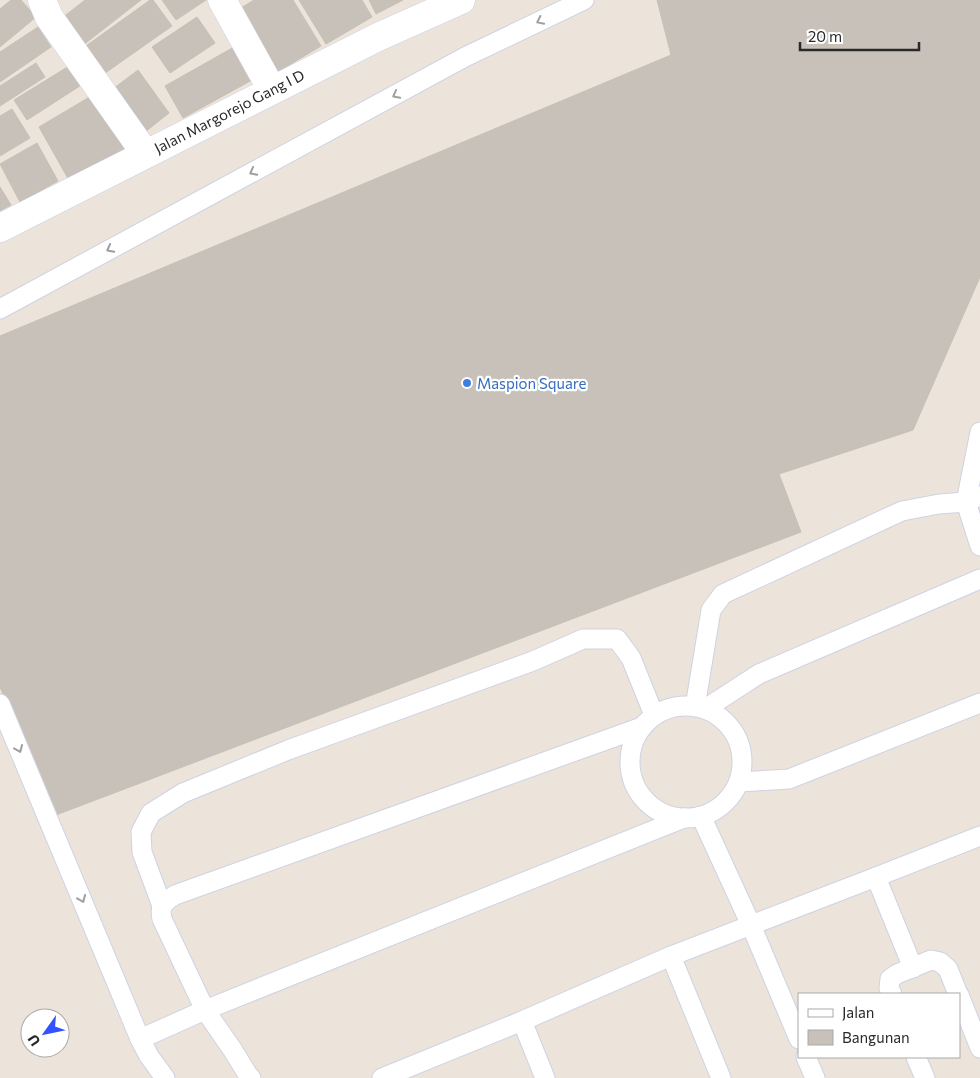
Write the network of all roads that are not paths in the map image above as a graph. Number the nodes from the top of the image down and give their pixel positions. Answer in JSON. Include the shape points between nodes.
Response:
{"nodes":[{"id":1,"x":42,"y":0,"type":"edge"},
{"id":2,"x":222,"y":0,"type":"edge"},
{"id":3,"x":461,"y":0,"type":"edge"},
{"id":4,"x":584,"y":0,"type":"edge"},
{"id":5,"x":272,"y":90,"type":"junction"},
{"id":6,"x":145,"y":154,"type":"junction"},
{"id":7,"x":0,"y":228,"type":"edge"},
{"id":8,"x":0,"y":309,"type":"edge"},
{"id":9,"x":980,"y":432,"type":"edge"},
{"id":10,"x":973,"y":499,"type":"edge"},
{"id":11,"x":980,"y":546,"type":"edge"},
{"id":12,"x":980,"y":579,"type":"edge"},
{"id":13,"x":980,"y":703,"type":"edge"},
{"id":14,"x":0,"y":704,"type":"edge"},
{"id":15,"x":700,"y":708,"type":"junction"},
{"id":16,"x":648,"y":721,"type":"junction"},
{"id":17,"x":739,"y":782,"type":"junction"},
{"id":18,"x":693,"y":817,"type":"junction"},
{"id":19,"x":980,"y":836,"type":"edge"},
{"id":20,"x":876,"y":878,"type":"junction"},
{"id":21,"x":162,"y":906,"type":"junction"},
{"id":22,"x":751,"y":925,"type":"junction"},
{"id":23,"x":672,"y":956,"type":"junction"},
{"id":24,"x":913,"y":968,"type":"junction"},
{"id":25,"x":892,"y":993,"type":"edge"},
{"id":26,"x":958,"y":993,"type":"edge"},
{"id":27,"x":960,"y":998,"type":"edge"},
{"id":28,"x":205,"y":1010,"type":"junction"},
{"id":29,"x":522,"y":1021,"type":"junction"},
{"id":30,"x":798,"y":1037,"type":"edge"},
{"id":31,"x":140,"y":1039,"type":"junction"},
{"id":32,"x":980,"y":1048,"type":"edge"},
{"id":33,"x":806,"y":1058,"type":"edge"},
{"id":34,"x":916,"y":1058,"type":"edge"},
{"id":35,"x":165,"y":1078,"type":"edge"},
{"id":36,"x":251,"y":1078,"type":"edge"},
{"id":37,"x":382,"y":1078,"type":"edge"},
{"id":38,"x":545,"y":1078,"type":"edge"},
{"id":39,"x":721,"y":1078,"type":"edge"},
{"id":40,"x":815,"y":1078,"type":"edge"},
{"id":41,"x":925,"y":1078,"type":"edge"}],
"edges":[{"from":1,"to":6,"type":"street","via":[[54,24]]},
{"from":2,"to":5,"type":"street"},
{"from":3,"to":5,"type":"street","name":"Jalan Margorejo Gang I D"},
{"from":4,"to":8,"type":"lane","one_way":true,"via":[[465,57]]},
{"from":5,"to":6,"type":"street","name":"Jalan Margorejo Gang I D"},
{"from":6,"to":7,"type":"street","name":"Jalan Margorejo Gang I D"},
{"from":9,"to":10,"type":"lane"},
{"from":10,"to":11,"type":"lane"},
{"from":10,"to":15,"type":"lane","via":[[902,511],[723,594],[711,610]]},
{"from":12,"to":15,"type":"lane","via":[[759,674]]},
{"from":13,"to":17,"type":"lane","via":[[789,779]]},
{"from":14,"to":31,"type":"lane","one_way":true},
{"from":15,"to":16,"type":"lane","via":[[670,708]]},
{"from":15,"to":17,"type":"lane","via":[[721,717],[732,731],[740,747]]},
{"from":16,"to":18,"type":"lane","via":[[633,742],[629,760],[639,793],[651,806],[666,814]]},
{"from":16,"to":21,"type":"lane","via":[[175,894]]},
{"from":16,"to":21,"type":"lane","via":[[631,658],[617,639],[583,639],[533,661],[288,750],[183,793],[151,813],[141,832],[142,852]]},
{"from":17,"to":18,"type":"lane","via":[[717,809]]},
{"from":18,"to":22,"type":"lane"},
{"from":18,"to":28,"type":"lane"},
{"from":19,"to":20,"type":"lane"},
{"from":20,"to":22,"type":"lane"},
{"from":20,"to":24,"type":"lane"},
{"from":21,"to":28,"type":"lane","via":[[162,919]]},
{"from":22,"to":23,"type":"lane"},
{"from":22,"to":30,"type":"lane"},
{"from":23,"to":29,"type":"lane"},
{"from":23,"to":39,"type":"lane"},
{"from":24,"to":25,"type":"lane","via":[[890,979]]},
{"from":24,"to":26,"type":"lane","via":[[931,960],[940,962],[948,969]]},
{"from":27,"to":32,"type":"lane"},
{"from":28,"to":31,"type":"lane"},
{"from":28,"to":36,"type":"lane"},
{"from":29,"to":37,"type":"lane"},
{"from":29,"to":38,"type":"lane"},
{"from":31,"to":35,"type":"lane"},
{"from":33,"to":40,"type":"lane"},
{"from":34,"to":41,"type":"lane"}]}
